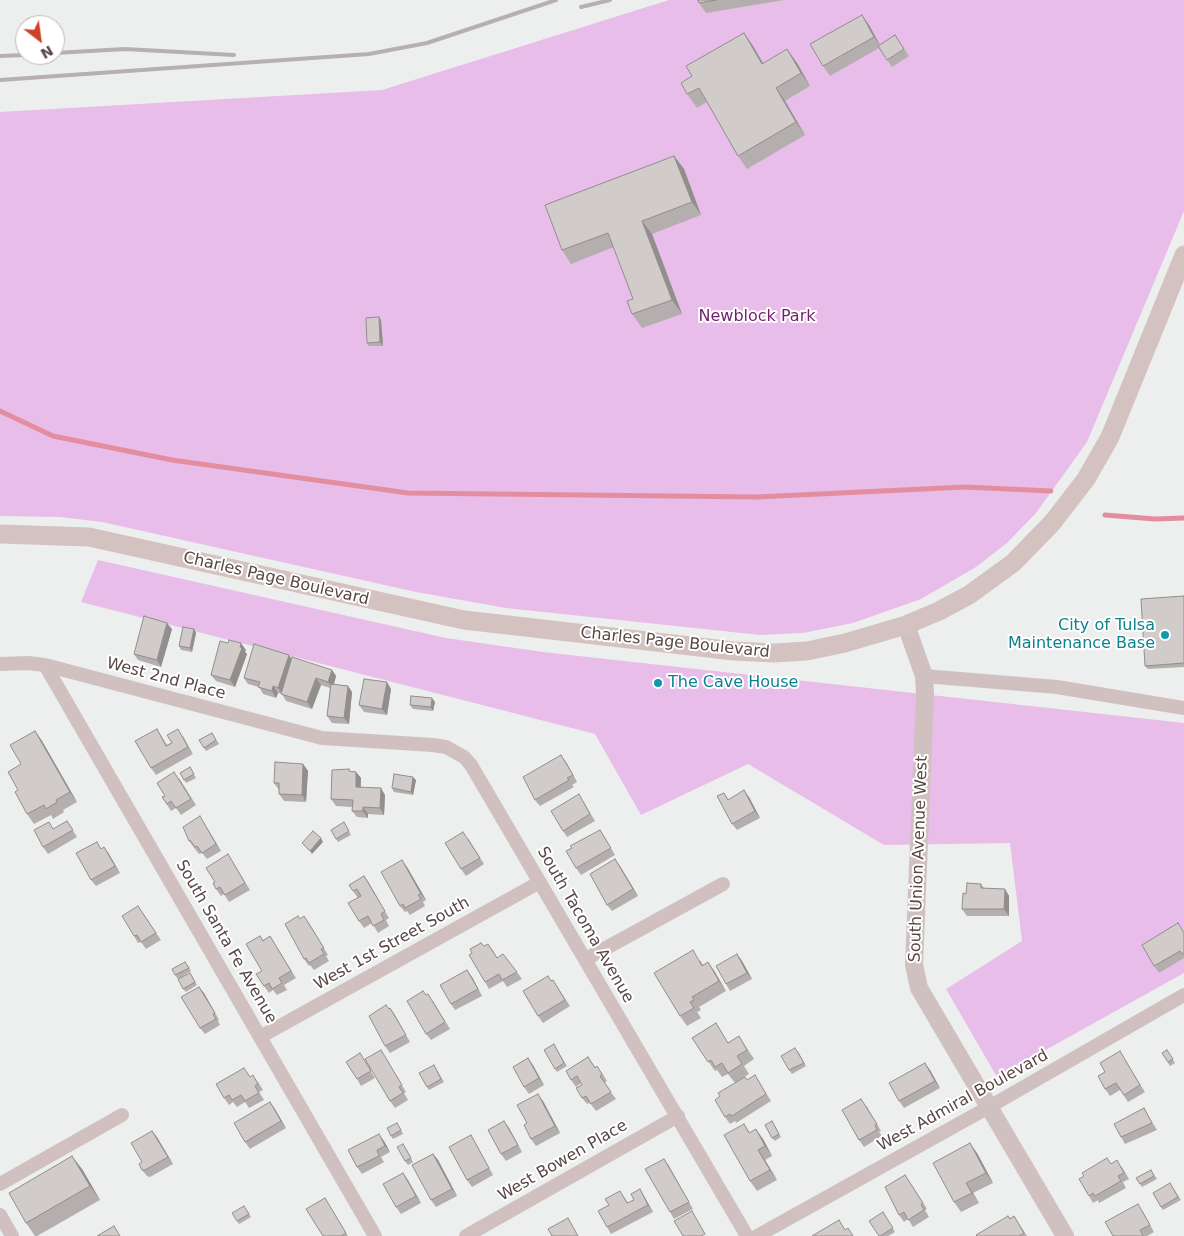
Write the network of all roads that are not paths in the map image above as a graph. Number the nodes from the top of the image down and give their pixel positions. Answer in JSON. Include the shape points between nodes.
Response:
{"nodes":[{"id":1,"x":1184,"y":255,"type":"edge"},
{"id":2,"x":0,"y":534,"type":"edge"},
{"id":3,"x":906,"y":625,"type":"junction"},
{"id":4,"x":0,"y":664,"type":"edge"},
{"id":5,"x":45,"y":666,"type":"junction"},
{"id":6,"x":924,"y":676,"type":"junction"},
{"id":7,"x":1184,"y":708,"type":"edge"},
{"id":8,"x":322,"y":738,"type":"joint"},
{"id":9,"x":540,"y":882,"type":"junction"},
{"id":10,"x":723,"y":884,"type":"dead end"},
{"id":11,"x":586,"y":959,"type":"junction"},
{"id":12,"x":1184,"y":995,"type":"edge"},
{"id":13,"x":260,"y":1036,"type":"junction"},
{"id":14,"x":989,"y":1107,"type":"junction"},
{"id":15,"x":122,"y":1115,"type":"dead end"},
{"id":16,"x":678,"y":1116,"type":"junction"},
{"id":17,"x":0,"y":1184,"type":"edge"},
{"id":18,"x":0,"y":1215,"type":"edge"},
{"id":19,"x":12,"y":1236,"type":"edge"},
{"id":20,"x":375,"y":1236,"type":"edge"},
{"id":21,"x":466,"y":1236,"type":"edge"},
{"id":22,"x":747,"y":1236,"type":"edge"},
{"id":23,"x":757,"y":1236,"type":"edge"},
{"id":24,"x":1064,"y":1236,"type":"edge"}],
"edges":[{"from":1,"to":3,"type":"main road","name":"Charles Page Boulevard","via":[[1110,436],[1090,473],[1064,510],[1030,547],[995,577],[939,611]]},
{"from":2,"to":3,"type":"main road","name":"Charles Page Boulevard","via":[[89,537],[464,620],[681,646],[774,653],[807,651],[876,636]]},
{"from":3,"to":6,"type":"street","name":"South Union Avenue West"},
{"from":4,"to":5,"type":"street","name":"West 2nd Place"},
{"from":5,"to":8,"type":"street","name":"West 2nd Place"},
{"from":5,"to":13,"type":"street","name":"South Santa Fe Avenue"},
{"from":6,"to":7,"type":"street","via":[[1057,687]]},
{"from":6,"to":14,"type":"street","name":"South Union Avenue West","via":[[914,965],[922,994]]},
{"from":8,"to":9,"type":"street","name":"South Tacoma Avenue","via":[[426,744],[457,752],[471,765]]},
{"from":9,"to":11,"type":"street","name":"South Tacoma Avenue"},
{"from":9,"to":13,"type":"street","name":"West 1st Street South"},
{"from":10,"to":11,"type":"street"},
{"from":11,"to":16,"type":"street","name":"South Tacoma Avenue"},
{"from":12,"to":14,"type":"street","name":"West Admiral Boulevard"},
{"from":13,"to":20,"type":"street","name":"South Santa Fe Avenue"},
{"from":14,"to":23,"type":"street","name":"West Admiral Boulevard"},
{"from":14,"to":24,"type":"street","name":"South Union Avenue West"},
{"from":15,"to":17,"type":"street"},
{"from":16,"to":21,"type":"street","name":"West Bowen Place"},
{"from":16,"to":22,"type":"street","name":"South Tacoma Avenue"},
{"from":18,"to":19,"type":"street"}]}
